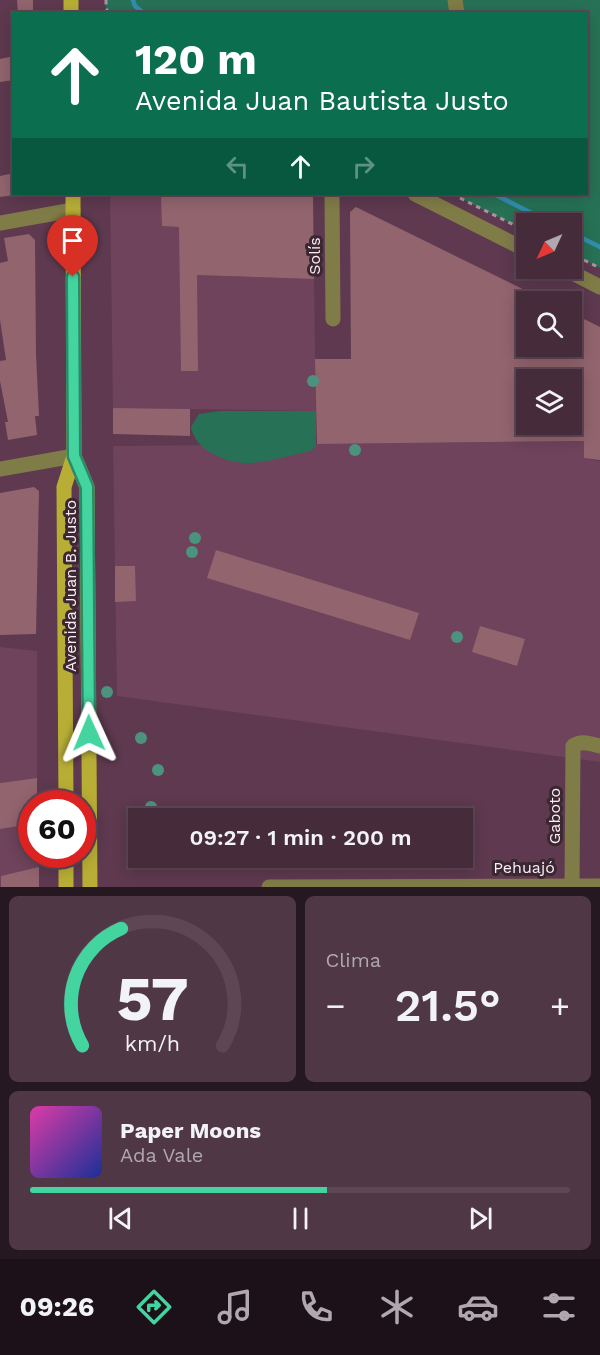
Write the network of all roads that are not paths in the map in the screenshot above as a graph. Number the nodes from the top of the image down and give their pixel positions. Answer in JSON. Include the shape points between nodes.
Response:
{"nodes":[{"id":1,"x":72,"y":195,"type":"edge"},
{"id":2,"x":332,"y":195,"type":"edge"},
{"id":3,"x":417,"y":195,"type":"edge"},
{"id":4,"x":73,"y":210,"type":"junction"},
{"id":5,"x":0,"y":224,"type":"edge"},
{"id":6,"x":516,"y":245,"type":"edge"},
{"id":7,"x":582,"y":278,"type":"edge"},
{"id":8,"x":600,"y":287,"type":"edge"},
{"id":9,"x":333,"y":319,"type":"dead end"},
{"id":10,"x":74,"y":456,"type":"junction"},
{"id":11,"x":0,"y":469,"type":"edge"},
{"id":12,"x":600,"y":746,"type":"edge"},
{"id":13,"x":66,"y":790,"type":"edge"},
{"id":14,"x":66,"y":868,"type":"edge"},
{"id":15,"x":336,"y":886,"type":"edge"},
{"id":16,"x":572,"y":886,"type":"edge"},
{"id":17,"x":600,"y":886,"type":"edge"},
{"id":18,"x":66,"y":887,"type":"edge"},
{"id":19,"x":90,"y":887,"type":"edge"},
{"id":20,"x":269,"y":887,"type":"edge"}],
"edges":[{"from":1,"to":4,"type":"main road"},
{"from":2,"to":9,"type":"street","name":"Solís"},
{"from":3,"to":6,"type":"street"},
{"from":4,"to":5,"type":"street"},
{"from":4,"to":10,"type":"main road"},
{"from":7,"to":8,"type":"street"},
{"from":10,"to":11,"type":"street"},
{"from":10,"to":13,"type":"main road","name":"Avenida Juan B. Justo","via":[[64,487]]},
{"from":10,"to":19,"type":"main road","name":"Avenida Juan B. Justo","via":[[87,487]]},
{"from":12,"to":16,"type":"street","name":"Gaboto","via":[[573,746]]},
{"from":14,"to":18,"type":"main road"},
{"from":15,"to":16,"type":"street","name":"Pehuajó"},
{"from":15,"to":20,"type":"street","name":"Pehuajó"},
{"from":16,"to":17,"type":"street","name":"Pehuajó"}]}
